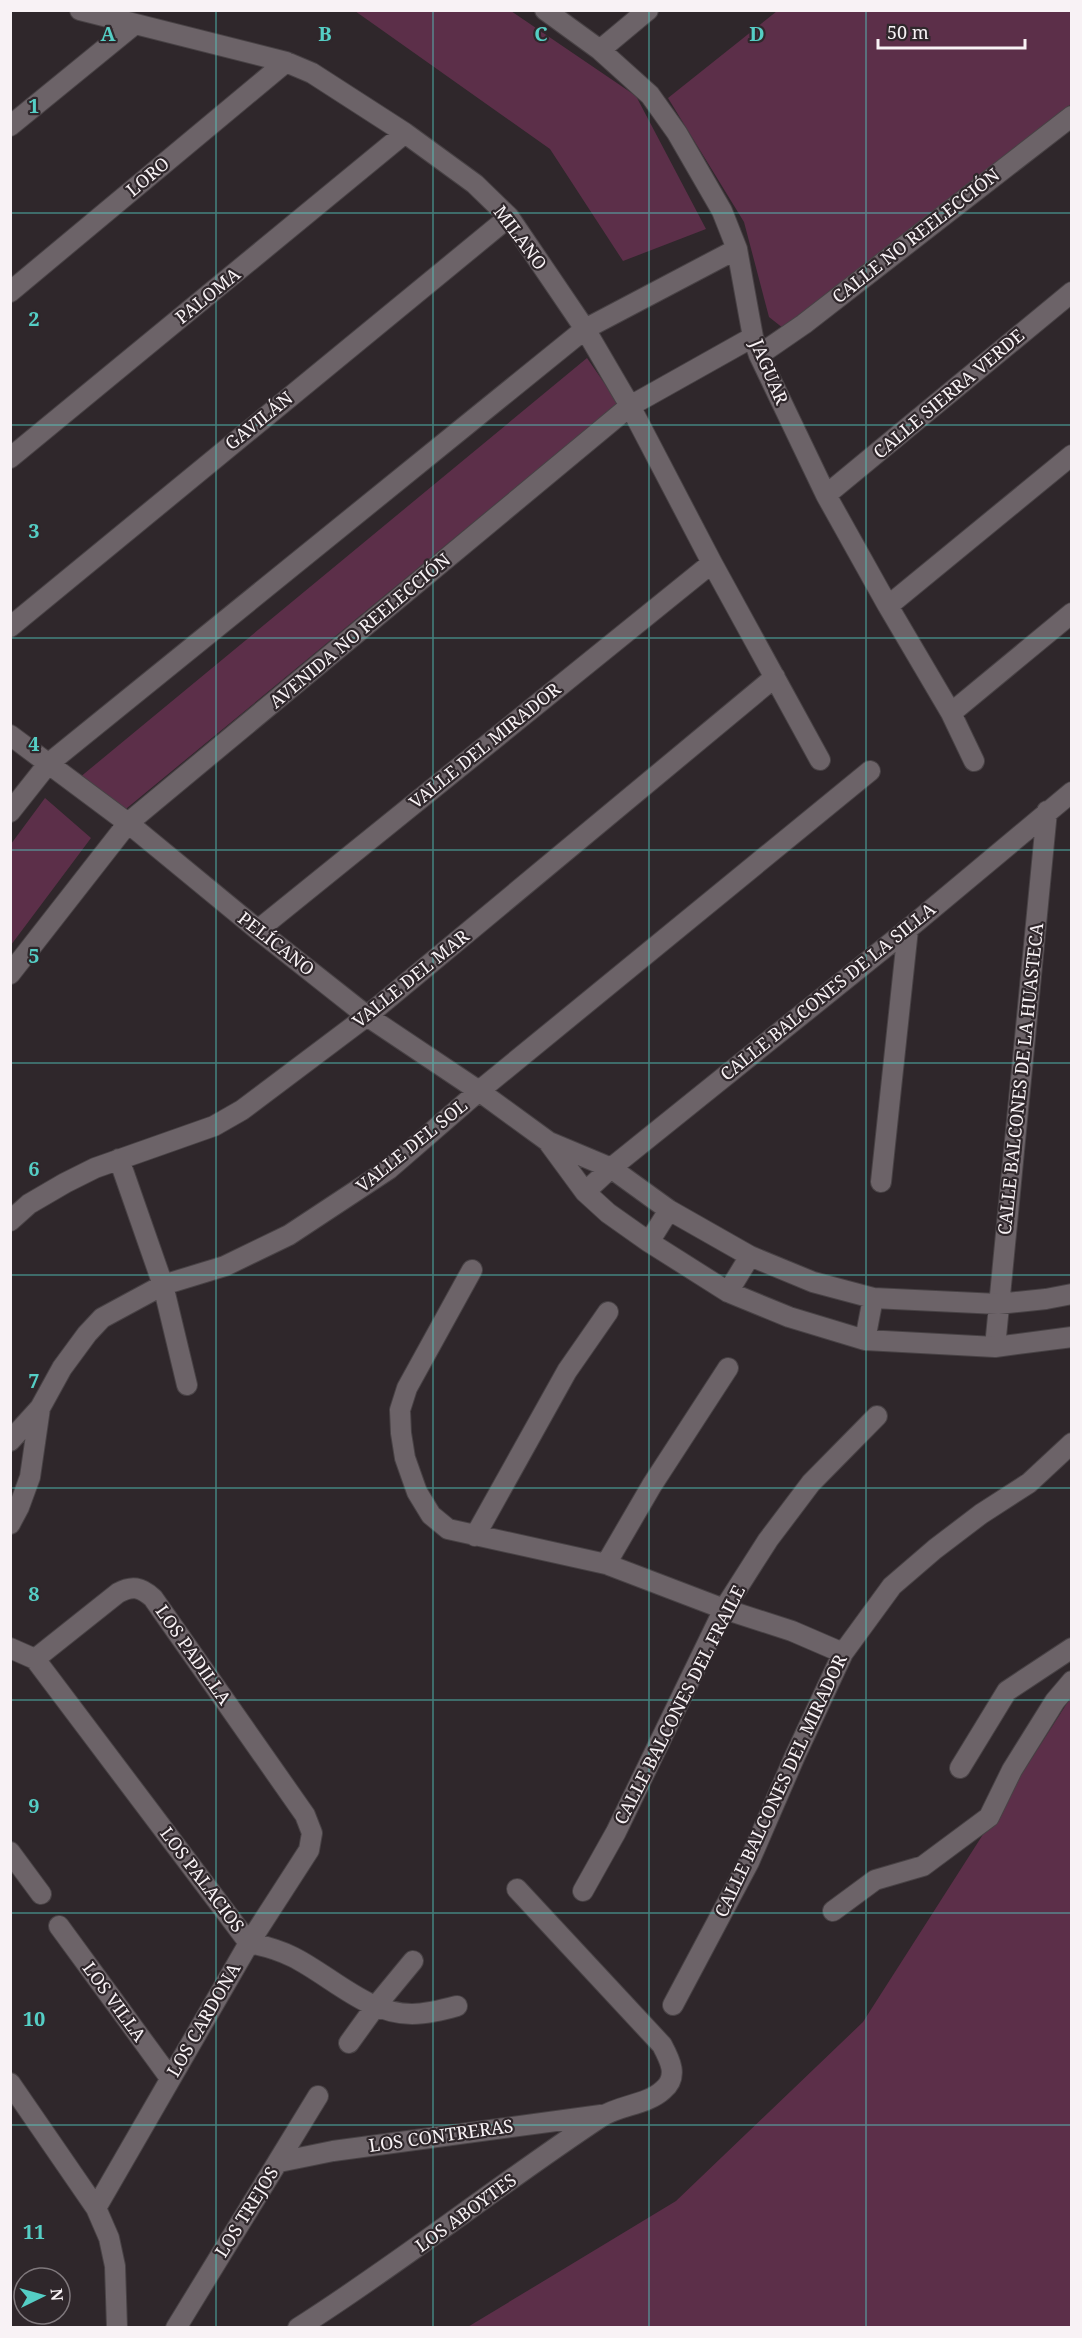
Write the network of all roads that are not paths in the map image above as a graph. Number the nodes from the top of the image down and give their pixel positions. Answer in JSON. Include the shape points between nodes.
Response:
{"nodes":[{"id":1,"x":80,"y":10,"type":"edge"},
{"id":2,"x":545,"y":10,"type":"edge"},
{"id":3,"x":648,"y":10,"type":"edge"},
{"id":4,"x":135,"y":24,"type":"junction"},
{"id":5,"x":600,"y":50,"type":"junction"},
{"id":6,"x":286,"y":62,"type":"junction"},
{"id":7,"x":1071,"y":116,"type":"edge"},
{"id":8,"x":10,"y":126,"type":"edge"},
{"id":9,"x":405,"y":133,"type":"junction"},
{"id":10,"x":509,"y":217,"type":"junction"},
{"id":11,"x":737,"y":249,"type":"junction"},
{"id":12,"x":10,"y":292,"type":"edge"},
{"id":13,"x":1071,"y":292,"type":"edge"},
{"id":14,"x":585,"y":329,"type":"junction"},
{"id":15,"x":756,"y":346,"type":"junction"},
{"id":16,"x":630,"y":406,"type":"junction"},
{"id":17,"x":1071,"y":455,"type":"edge"},
{"id":18,"x":10,"y":458,"type":"edge"},
{"id":19,"x":826,"y":495,"type":"junction"},
{"id":20,"x":712,"y":563,"type":"junction"},
{"id":21,"x":888,"y":606,"type":"junction"},
{"id":22,"x":1071,"y":613,"type":"edge"},
{"id":23,"x":10,"y":627,"type":"edge"},
{"id":24,"x":776,"y":677,"type":"junction"},
{"id":25,"x":951,"y":713,"type":"junction"},
{"id":26,"x":10,"y":735,"type":"edge"},
{"id":27,"x":820,"y":760,"type":"dead end"},
{"id":28,"x":974,"y":761,"type":"dead end"},
{"id":29,"x":48,"y":764,"type":"junction"},
{"id":30,"x":870,"y":771,"type":"dead end"},
{"id":31,"x":1071,"y":792,"type":"edge"},
{"id":32,"x":1047,"y":811,"type":"junction"},
{"id":33,"x":10,"y":812,"type":"edge"},
{"id":34,"x":128,"y":823,"type":"junction"},
{"id":35,"x":908,"y":929,"type":"junction"},
{"id":36,"x":258,"y":930,"type":"junction"},
{"id":37,"x":10,"y":974,"type":"edge"},
{"id":38,"x":368,"y":1016,"type":"junction"},
{"id":39,"x":479,"y":1091,"type":"junction"},
{"id":40,"x":549,"y":1142,"type":"junction"},
{"id":41,"x":119,"y":1159,"type":"junction"},
{"id":42,"x":611,"y":1168,"type":"junction"},
{"id":43,"x":881,"y":1182,"type":"dead end"},
{"id":44,"x":585,"y":1192,"type":"junction"},
{"id":45,"x":669,"y":1210,"type":"junction"},
{"id":46,"x":10,"y":1221,"type":"edge"},
{"id":47,"x":648,"y":1242,"type":"junction"},
{"id":48,"x":750,"y":1256,"type":"junction"},
{"id":49,"x":472,"y":1270,"type":"dead end"},
{"id":50,"x":163,"y":1285,"type":"junction"},
{"id":51,"x":728,"y":1292,"type":"junction"},
{"id":52,"x":1071,"y":1294,"type":"edge"},
{"id":53,"x":873,"y":1298,"type":"junction"},
{"id":54,"x":998,"y":1304,"type":"junction"},
{"id":55,"x":608,"y":1312,"type":"dead end"},
{"id":56,"x":1071,"y":1337,"type":"edge"},
{"id":57,"x":865,"y":1340,"type":"junction"},
{"id":58,"x":995,"y":1347,"type":"junction"},
{"id":59,"x":728,"y":1368,"type":"dead end"},
{"id":60,"x":188,"y":1385,"type":"dead end"},
{"id":61,"x":40,"y":1408,"type":"junction"},
{"id":62,"x":877,"y":1416,"type":"dead end"},
{"id":63,"x":10,"y":1441,"type":"edge"},
{"id":64,"x":1071,"y":1443,"type":"edge"},
{"id":65,"x":19,"y":1480,"type":"edge"},
{"id":66,"x":10,"y":1524,"type":"edge"},
{"id":67,"x":475,"y":1536,"type":"junction"},
{"id":68,"x":606,"y":1564,"type":"junction"},
{"id":69,"x":724,"y":1609,"type":"junction"},
{"id":70,"x":10,"y":1648,"type":"edge"},
{"id":71,"x":1071,"y":1648,"type":"edge"},
{"id":72,"x":843,"y":1653,"type":"junction"},
{"id":73,"x":35,"y":1659,"type":"junction"},
{"id":74,"x":1071,"y":1681,"type":"edge"},
{"id":75,"x":960,"y":1768,"type":"dead end"},
{"id":76,"x":312,"y":1833,"type":"joint"},
{"id":77,"x":10,"y":1851,"type":"edge"},
{"id":78,"x":517,"y":1889,"type":"dead end"},
{"id":79,"x":583,"y":1891,"type":"dead end"},
{"id":80,"x":41,"y":1894,"type":"dead end"},
{"id":81,"x":833,"y":1911,"type":"dead end"},
{"id":82,"x":59,"y":1926,"type":"dead end"},
{"id":83,"x":249,"y":1943,"type":"junction"},
{"id":84,"x":413,"y":1961,"type":"dead end"},
{"id":85,"x":673,"y":2005,"type":"dead end"},
{"id":86,"x":457,"y":2006,"type":"dead end"},
{"id":87,"x":375,"y":2007,"type":"junction"},
{"id":88,"x":349,"y":2043,"type":"dead end"},
{"id":89,"x":170,"y":2078,"type":"junction"},
{"id":90,"x":10,"y":2083,"type":"edge"},
{"id":91,"x":318,"y":2096,"type":"dead end"},
{"id":92,"x":604,"y":2115,"type":"junction"},
{"id":93,"x":279,"y":2162,"type":"junction"},
{"id":94,"x":96,"y":2208,"type":"junction"},
{"id":95,"x":117,"y":2328,"type":"edge"},
{"id":96,"x":176,"y":2328,"type":"edge"},
{"id":97,"x":298,"y":2328,"type":"edge"}],
"edges":[{"from":1,"to":4,"type":"street","name":"MILANO"},
{"from":2,"to":5,"type":"street","name":"JAGUAR"},
{"from":3,"to":5,"type":"street"},
{"from":4,"to":6,"type":"street","name":"MILANO"},
{"from":4,"to":8,"type":"street"},
{"from":5,"to":11,"type":"street","name":"JAGUAR","via":[[650,95],[677,133],[722,211]]},
{"from":6,"to":9,"type":"street","name":"MILANO","via":[[312,73]]},
{"from":6,"to":12,"type":"street","name":"LORO"},
{"from":7,"to":15,"type":"street","name":"CALLE NO REELECCIÓN","via":[[804,324]]},
{"from":9,"to":10,"type":"street","name":"MILANO","via":[[475,184]]},
{"from":9,"to":18,"type":"street","name":"PALOMA"},
{"from":10,"to":14,"type":"street","name":"MILANO"},
{"from":10,"to":23,"type":"street","name":"GAVILÁN"},
{"from":11,"to":14,"type":"street"},
{"from":11,"to":15,"type":"street","name":"JAGUAR"},
{"from":13,"to":19,"type":"street","name":"CALLE SIERRA VERDE"},
{"from":14,"to":16,"type":"street","name":"MILANO"},
{"from":14,"to":29,"type":"street"},
{"from":15,"to":16,"type":"street","name":"AVENIDA NO REELECCIÓN"},
{"from":15,"to":19,"type":"street","name":"JAGUAR"},
{"from":16,"to":20,"type":"street","name":"MILANO"},
{"from":16,"to":34,"type":"street","name":"AVENIDA NO REELECCIÓN"},
{"from":17,"to":21,"type":"street"},
{"from":19,"to":21,"type":"street","name":"JAGUAR"},
{"from":20,"to":24,"type":"street","name":"MILANO"},
{"from":20,"to":36,"type":"street","name":"VALLE DEL MIRADOR"},
{"from":21,"to":25,"type":"street","name":"JAGUAR"},
{"from":22,"to":25,"type":"street"},
{"from":24,"to":27,"type":"street","name":"MILANO"},
{"from":24,"to":38,"type":"street","name":"VALLE DEL MAR"},
{"from":25,"to":28,"type":"street","name":"JAGUAR"},
{"from":26,"to":29,"type":"street","name":"PELÍCANO"},
{"from":29,"to":33,"type":"street"},
{"from":29,"to":34,"type":"street","name":"PELÍCANO"},
{"from":30,"to":39,"type":"street","name":"VALLE DEL SOL"},
{"from":31,"to":32,"type":"street","name":"CALLE BALCONES DE LA SILLA"},
{"from":32,"to":35,"type":"street","name":"CALLE BALCONES DE LA SILLA"},
{"from":32,"to":54,"type":"street","name":"CALLE BALCONES DE LA HUASTECA"},
{"from":34,"to":36,"type":"street","name":"PELÍCANO"},
{"from":34,"to":37,"type":"street","name":"AVENIDA NO REELECCIÓN"},
{"from":35,"to":42,"type":"street","name":"CALLE BALCONES DE LA SILLA"},
{"from":35,"to":43,"type":"street"},
{"from":36,"to":38,"type":"street","name":"PELÍCANO"},
{"from":38,"to":39,"type":"street","name":"PELÍCANO"},
{"from":38,"to":41,"type":"street","name":"VALLE DEL MAR","via":[[242,1110],[214,1126]]},
{"from":39,"to":40,"type":"street","name":"PELÍCANO"},
{"from":39,"to":50,"type":"street","name":"VALLE DEL SOL","via":[[389,1169],[288,1235],[225,1266]]},
{"from":40,"to":42,"type":"street","name":"PELÍCANO"},
{"from":40,"to":44,"type":"street","name":"PELÍCANO"},
{"from":41,"to":46,"type":"street","name":"VALLE DEL MAR","via":[[65,1182]]},
{"from":41,"to":50,"type":"street"},
{"from":42,"to":44,"type":"street","name":"CALLE BALCONES DE LA SILLA"},
{"from":42,"to":45,"type":"street","name":"PELÍCANO"},
{"from":44,"to":47,"type":"street","name":"PELÍCANO"},
{"from":45,"to":47,"type":"street"},
{"from":45,"to":48,"type":"street","name":"PELÍCANO"},
{"from":47,"to":51,"type":"street","name":"PELÍCANO"},
{"from":48,"to":51,"type":"street"},
{"from":48,"to":53,"type":"street","name":"PELÍCANO","via":[[813,1282]]},
{"from":49,"to":67,"type":"street","via":[[407,1388],[400,1410],[405,1458],[417,1492],[431,1515],[448,1529]]},
{"from":50,"to":60,"type":"street"},
{"from":50,"to":61,"type":"street","name":"VALLE DEL SOL","via":[[102,1318],[62,1368]]},
{"from":51,"to":57,"type":"street","name":"PELÍCANO","via":[[789,1317]]},
{"from":52,"to":54,"type":"street","name":"PELÍCANO"},
{"from":53,"to":54,"type":"street","name":"PELÍCANO"},
{"from":53,"to":57,"type":"street"},
{"from":54,"to":58,"type":"street","name":"CALLE BALCONES DE LA HUASTECA"},
{"from":55,"to":67,"type":"street","via":[[567,1371]]},
{"from":56,"to":58,"type":"street","name":"PELÍCANO"},
{"from":57,"to":58,"type":"street","name":"PELÍCANO"},
{"from":59,"to":68,"type":"street","via":[[651,1485]]},
{"from":61,"to":63,"type":"street"},
{"from":61,"to":65,"type":"street","name":"VALLE DEL SOL","via":[[35,1452]]},
{"from":62,"to":69,"type":"street","name":"CALLE BALCONES DEL FRAILE","via":[[811,1483]]},
{"from":64,"to":72,"type":"street","name":"CALLE BALCONES DEL MIRADOR","via":[[1029,1483],[981,1514],[892,1586]]},
{"from":65,"to":66,"type":"street","name":"VALLE DEL SOL","via":[[20,1507]]},
{"from":67,"to":68,"type":"street"},
{"from":68,"to":69,"type":"street"},
{"from":69,"to":72,"type":"street"},
{"from":69,"to":79,"type":"street","name":"CALLE BALCONES DEL FRAILE","via":[[616,1832]]},
{"from":70,"to":73,"type":"street","name":"LOS PALACIOS"},
{"from":71,"to":75,"type":"street","via":[[1007,1691]]},
{"from":72,"to":85,"type":"street","name":"CALLE BALCONES DEL MIRADOR","via":[[749,1862]]},
{"from":73,"to":76,"type":"street","name":"LOS PADILLA","via":[[118,1593],[127,1588],[144,1590],[305,1815]]},
{"from":73,"to":83,"type":"street","name":"LOS PALACIOS"},
{"from":74,"to":81,"type":"street","via":[[1012,1770],[989,1817],[923,1866],[875,1880]]},
{"from":76,"to":83,"type":"street","name":"LOS CARDONA","via":[[309,1850]]},
{"from":77,"to":80,"type":"street"},
{"from":78,"to":92,"type":"street","name":"LOS ABOYTES","via":[[662,2045],[670,2061],[673,2073],[663,2091]]},
{"from":82,"to":89,"type":"street","name":"LOS VILLA"},
{"from":83,"to":87,"type":"street","name":"LOS PALACIOS","via":[[293,1957]]},
{"from":83,"to":89,"type":"street","name":"LOS CARDONA"},
{"from":84,"to":87,"type":"street"},
{"from":86,"to":87,"type":"street","name":"LOS PALACIOS","via":[[411,2014]]},
{"from":87,"to":88,"type":"street"},
{"from":89,"to":94,"type":"street","name":"LOS CARDONA"},
{"from":90,"to":94,"type":"street"},
{"from":91,"to":93,"type":"street","name":"LOS TREJOS"},
{"from":92,"to":93,"type":"street","name":"LOS CONTRERAS","via":[[333,2151]]},
{"from":92,"to":97,"type":"street","name":"LOS ABOYTES","via":[[364,2286]]},
{"from":93,"to":96,"type":"street","name":"LOS TREJOS"},
{"from":94,"to":95,"type":"street","via":[[109,2238],[115,2266]]}]}
